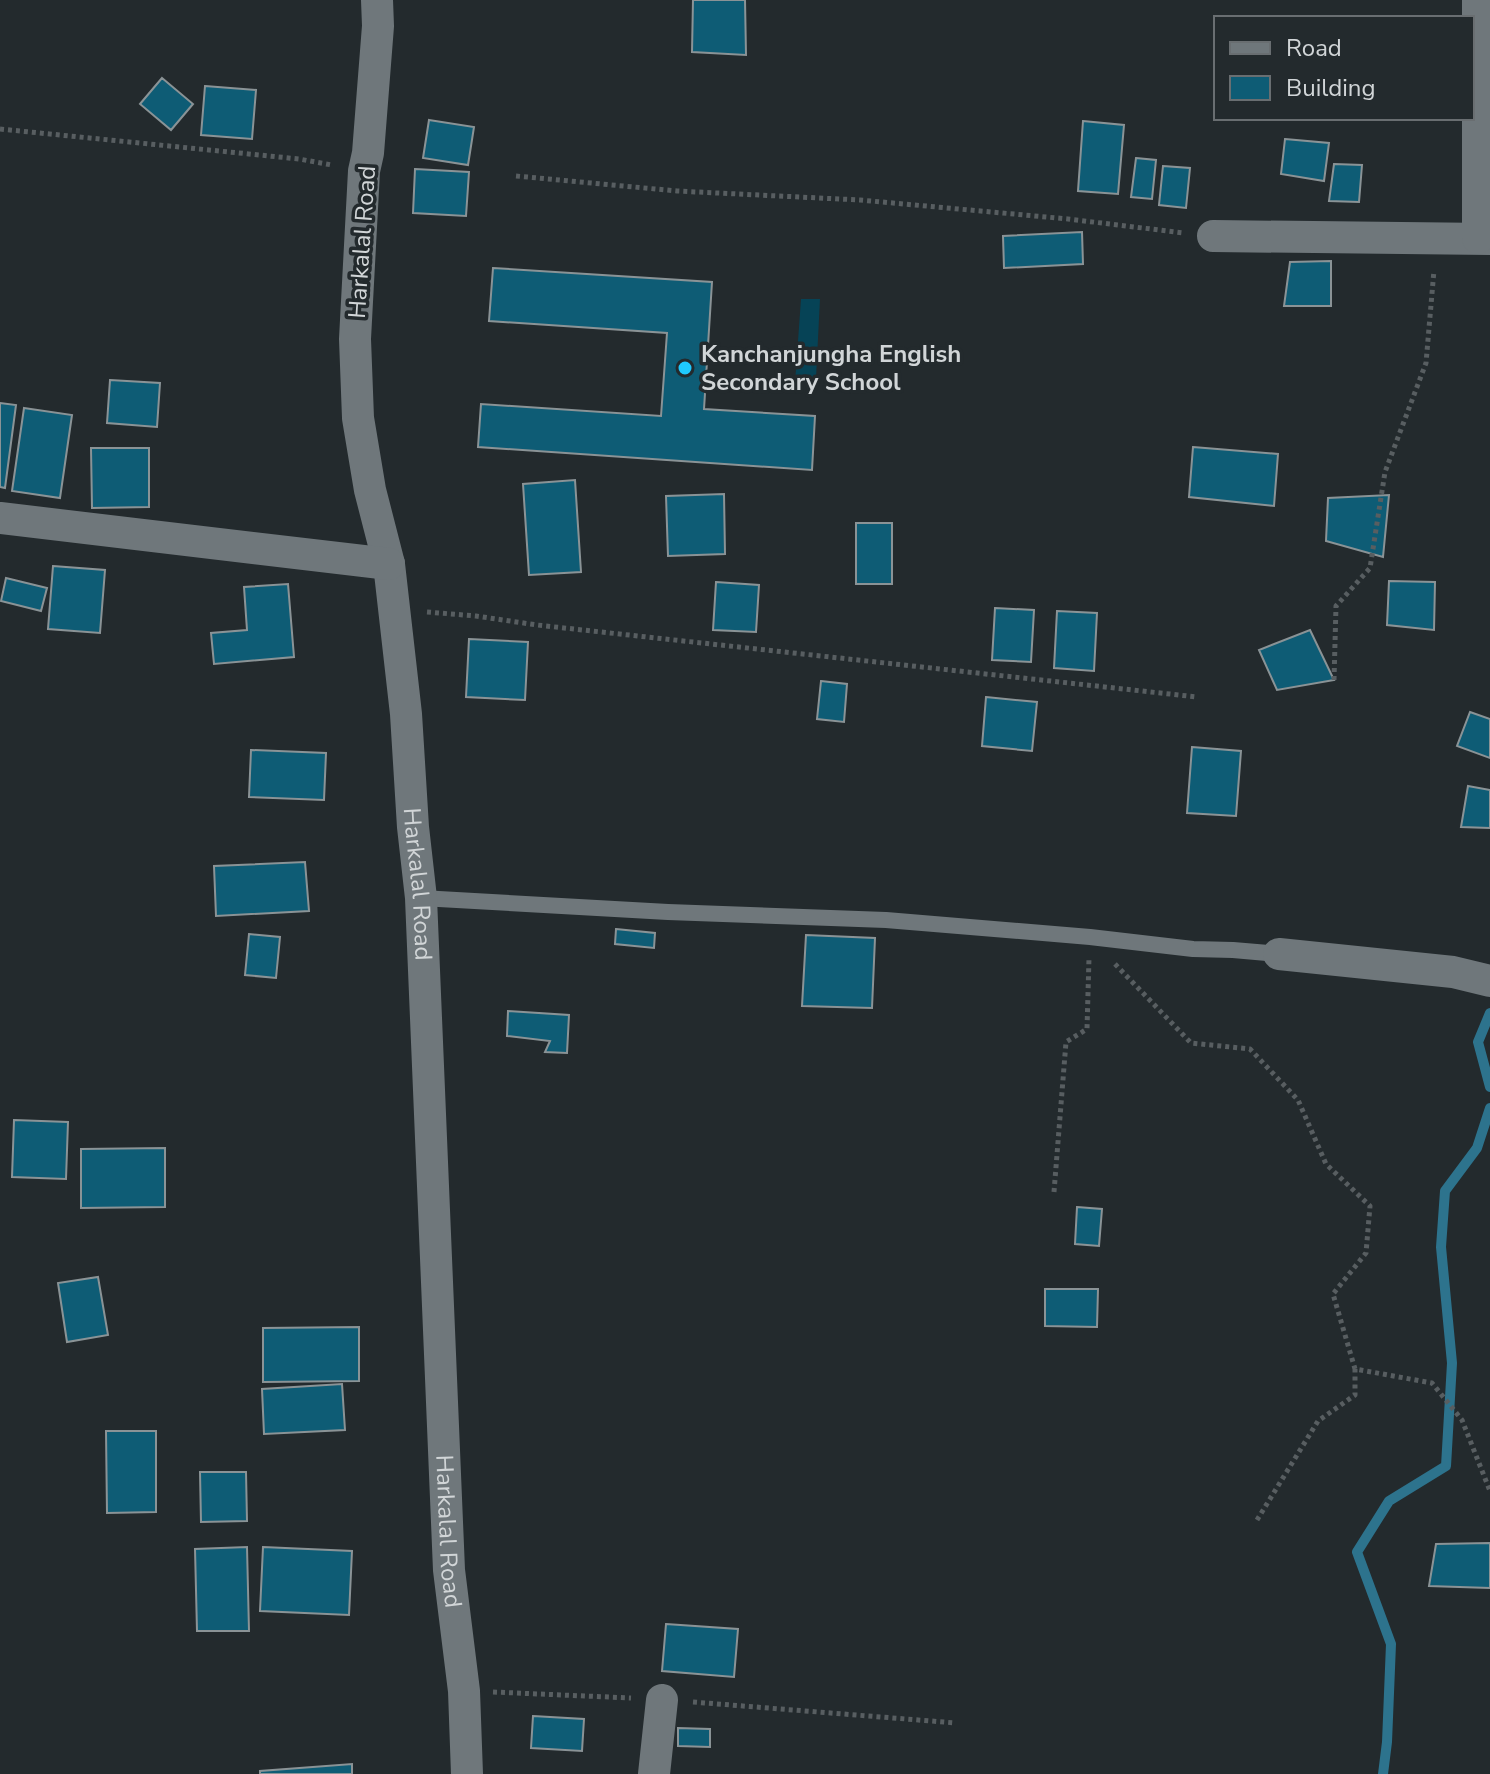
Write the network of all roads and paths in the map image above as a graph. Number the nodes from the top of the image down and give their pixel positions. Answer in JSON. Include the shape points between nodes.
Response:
{"nodes":[{"id":1,"x":377,"y":0,"type":"edge"},
{"id":2,"x":1478,"y":0,"type":"edge"},
{"id":3,"x":0,"y":129,"type":"edge"},
{"id":4,"x":364,"y":171,"type":"junction"},
{"id":5,"x":516,"y":176,"type":"dead end"},
{"id":6,"x":1213,"y":236,"type":"joint"},
{"id":7,"x":1437,"y":237,"type":"junction"},
{"id":8,"x":1484,"y":238,"type":"edge"},
{"id":9,"x":0,"y":518,"type":"edge"},
{"id":10,"x":389,"y":564,"type":"junction"},
{"id":11,"x":394,"y":610,"type":"junction"},
{"id":12,"x":1334,"y":680,"type":"dead end"},
{"id":13,"x":1197,"y":697,"type":"dead end"},
{"id":14,"x":421,"y":898,"type":"junction"},
{"id":15,"x":1090,"y":937,"type":"junction"},
{"id":16,"x":1279,"y":954,"type":"joint"},
{"id":17,"x":1490,"y":981,"type":"edge"},
{"id":18,"x":1054,"y":1192,"type":"dead end"},
{"id":19,"x":1355,"y":1369,"type":"junction"},
{"id":20,"x":1490,"y":1491,"type":"edge"},
{"id":21,"x":1257,"y":1520,"type":"dead end"},
{"id":22,"x":464,"y":1691,"type":"junction"},
{"id":23,"x":662,"y":1700,"type":"junction"},
{"id":24,"x":956,"y":1723,"type":"dead end"},
{"id":25,"x":467,"y":1774,"type":"edge"},
{"id":26,"x":654,"y":1774,"type":"edge"}],
"edges":[{"from":1,"to":4,"type":"street","name":"Harkalal Road"},
{"from":2,"to":8,"type":"street"},
{"from":3,"to":4,"type":"path","via":[[299,159]]},
{"from":4,"to":10,"type":"street","name":"Harkalal Road","via":[[355,339],[358,418]]},
{"from":5,"to":6,"type":"path","via":[[875,201]]},
{"from":6,"to":7,"type":"street"},
{"from":7,"to":8,"type":"street"},
{"from":7,"to":12,"type":"path","via":[[1426,363],[1385,472],[1370,568],[1336,606]]},
{"from":9,"to":10,"type":"street"},
{"from":10,"to":11,"type":"street","name":"Harkalal Road"},
{"from":11,"to":13,"type":"path"},
{"from":11,"to":14,"type":"street","name":"Harkalal Road"},
{"from":14,"to":15,"type":"lane","via":[[886,920]]},
{"from":14,"to":22,"type":"street","name":"Harkalal Road","via":[[449,1570]]},
{"from":15,"to":16,"type":"lane"},
{"from":15,"to":18,"type":"path","via":[[1087,1029],[1066,1042]]},
{"from":15,"to":19,"type":"path","via":[[1191,1043],[1250,1049],[1298,1100],[1326,1164],[1370,1206],[1366,1253],[1333,1294]]},
{"from":16,"to":17,"type":"street","via":[[1453,972]]},
{"from":19,"to":20,"type":"path","via":[[1432,1383],[1462,1420]]},
{"from":19,"to":21,"type":"path","via":[[1355,1395],[1318,1421]]},
{"from":22,"to":23,"type":"path"},
{"from":22,"to":25,"type":"street","name":"Harkalal Road"},
{"from":23,"to":24,"type":"path"},
{"from":23,"to":26,"type":"street"}]}
